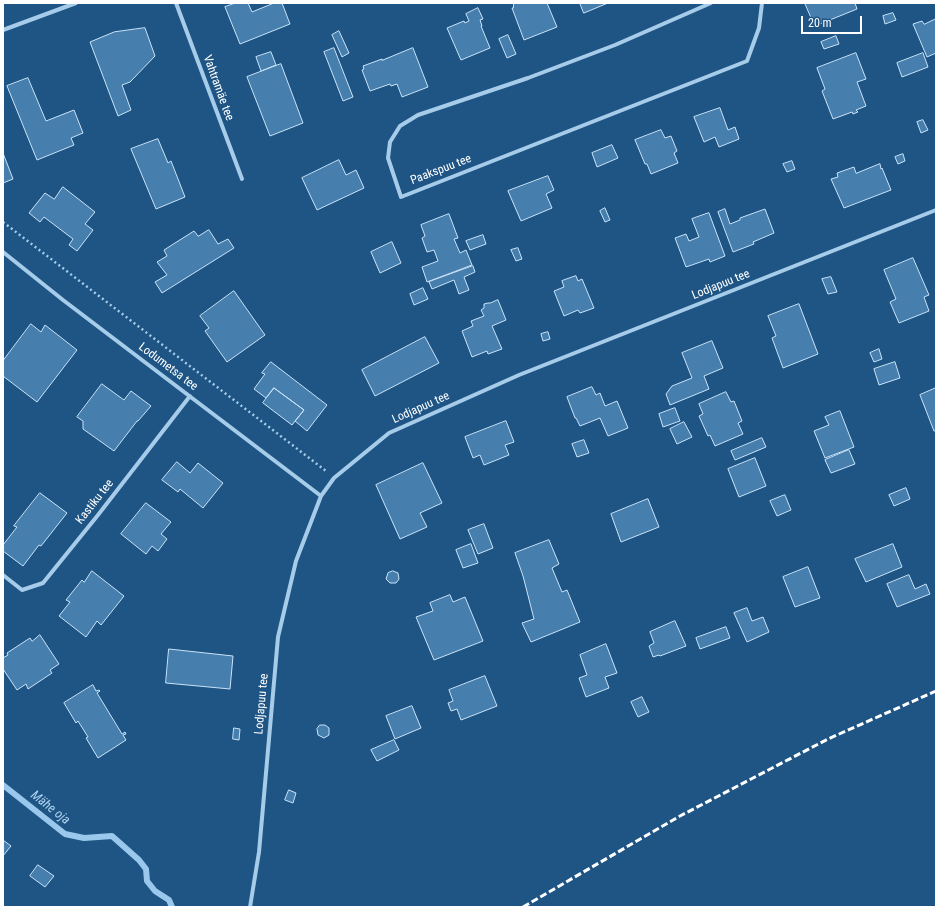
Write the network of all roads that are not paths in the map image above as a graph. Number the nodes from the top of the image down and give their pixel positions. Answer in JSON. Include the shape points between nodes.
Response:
{"nodes":[{"id":1,"x":76,"y":3,"type":"edge"},
{"id":2,"x":176,"y":3,"type":"edge"},
{"id":3,"x":711,"y":3,"type":"edge"},
{"id":4,"x":762,"y":3,"type":"edge"},
{"id":5,"x":3,"y":30,"type":"edge"},
{"id":6,"x":242,"y":179,"type":"dead end"},
{"id":7,"x":936,"y":210,"type":"edge"},
{"id":8,"x":3,"y":252,"type":"edge"},
{"id":9,"x":190,"y":396,"type":"junction"},
{"id":10,"x":321,"y":496,"type":"junction"},
{"id":11,"x":3,"y":576,"type":"edge"},
{"id":12,"x":250,"y":907,"type":"edge"}],
"edges":[{"from":1,"to":5,"type":"street"},
{"from":2,"to":6,"type":"street","name":"Vahtramäe tee"},
{"from":3,"to":4,"type":"street","name":"Paakspuu tee","via":[[615,45],[418,115],[400,126],[390,142],[388,158],[401,197],[747,61],[759,28]]},
{"from":7,"to":10,"type":"street","name":"Lodjapuu tee","via":[[519,375],[389,433],[334,478]]},
{"from":8,"to":9,"type":"street","name":"Lodumetsa tee"},
{"from":9,"to":10,"type":"street","name":"Lodumetsa tee"},
{"from":9,"to":11,"type":"street","name":"Kastiku tee","via":[[43,583],[22,590]]},
{"from":10,"to":12,"type":"street","name":"Lodjapuu tee","via":[[296,561],[278,637],[259,847]]}]}
